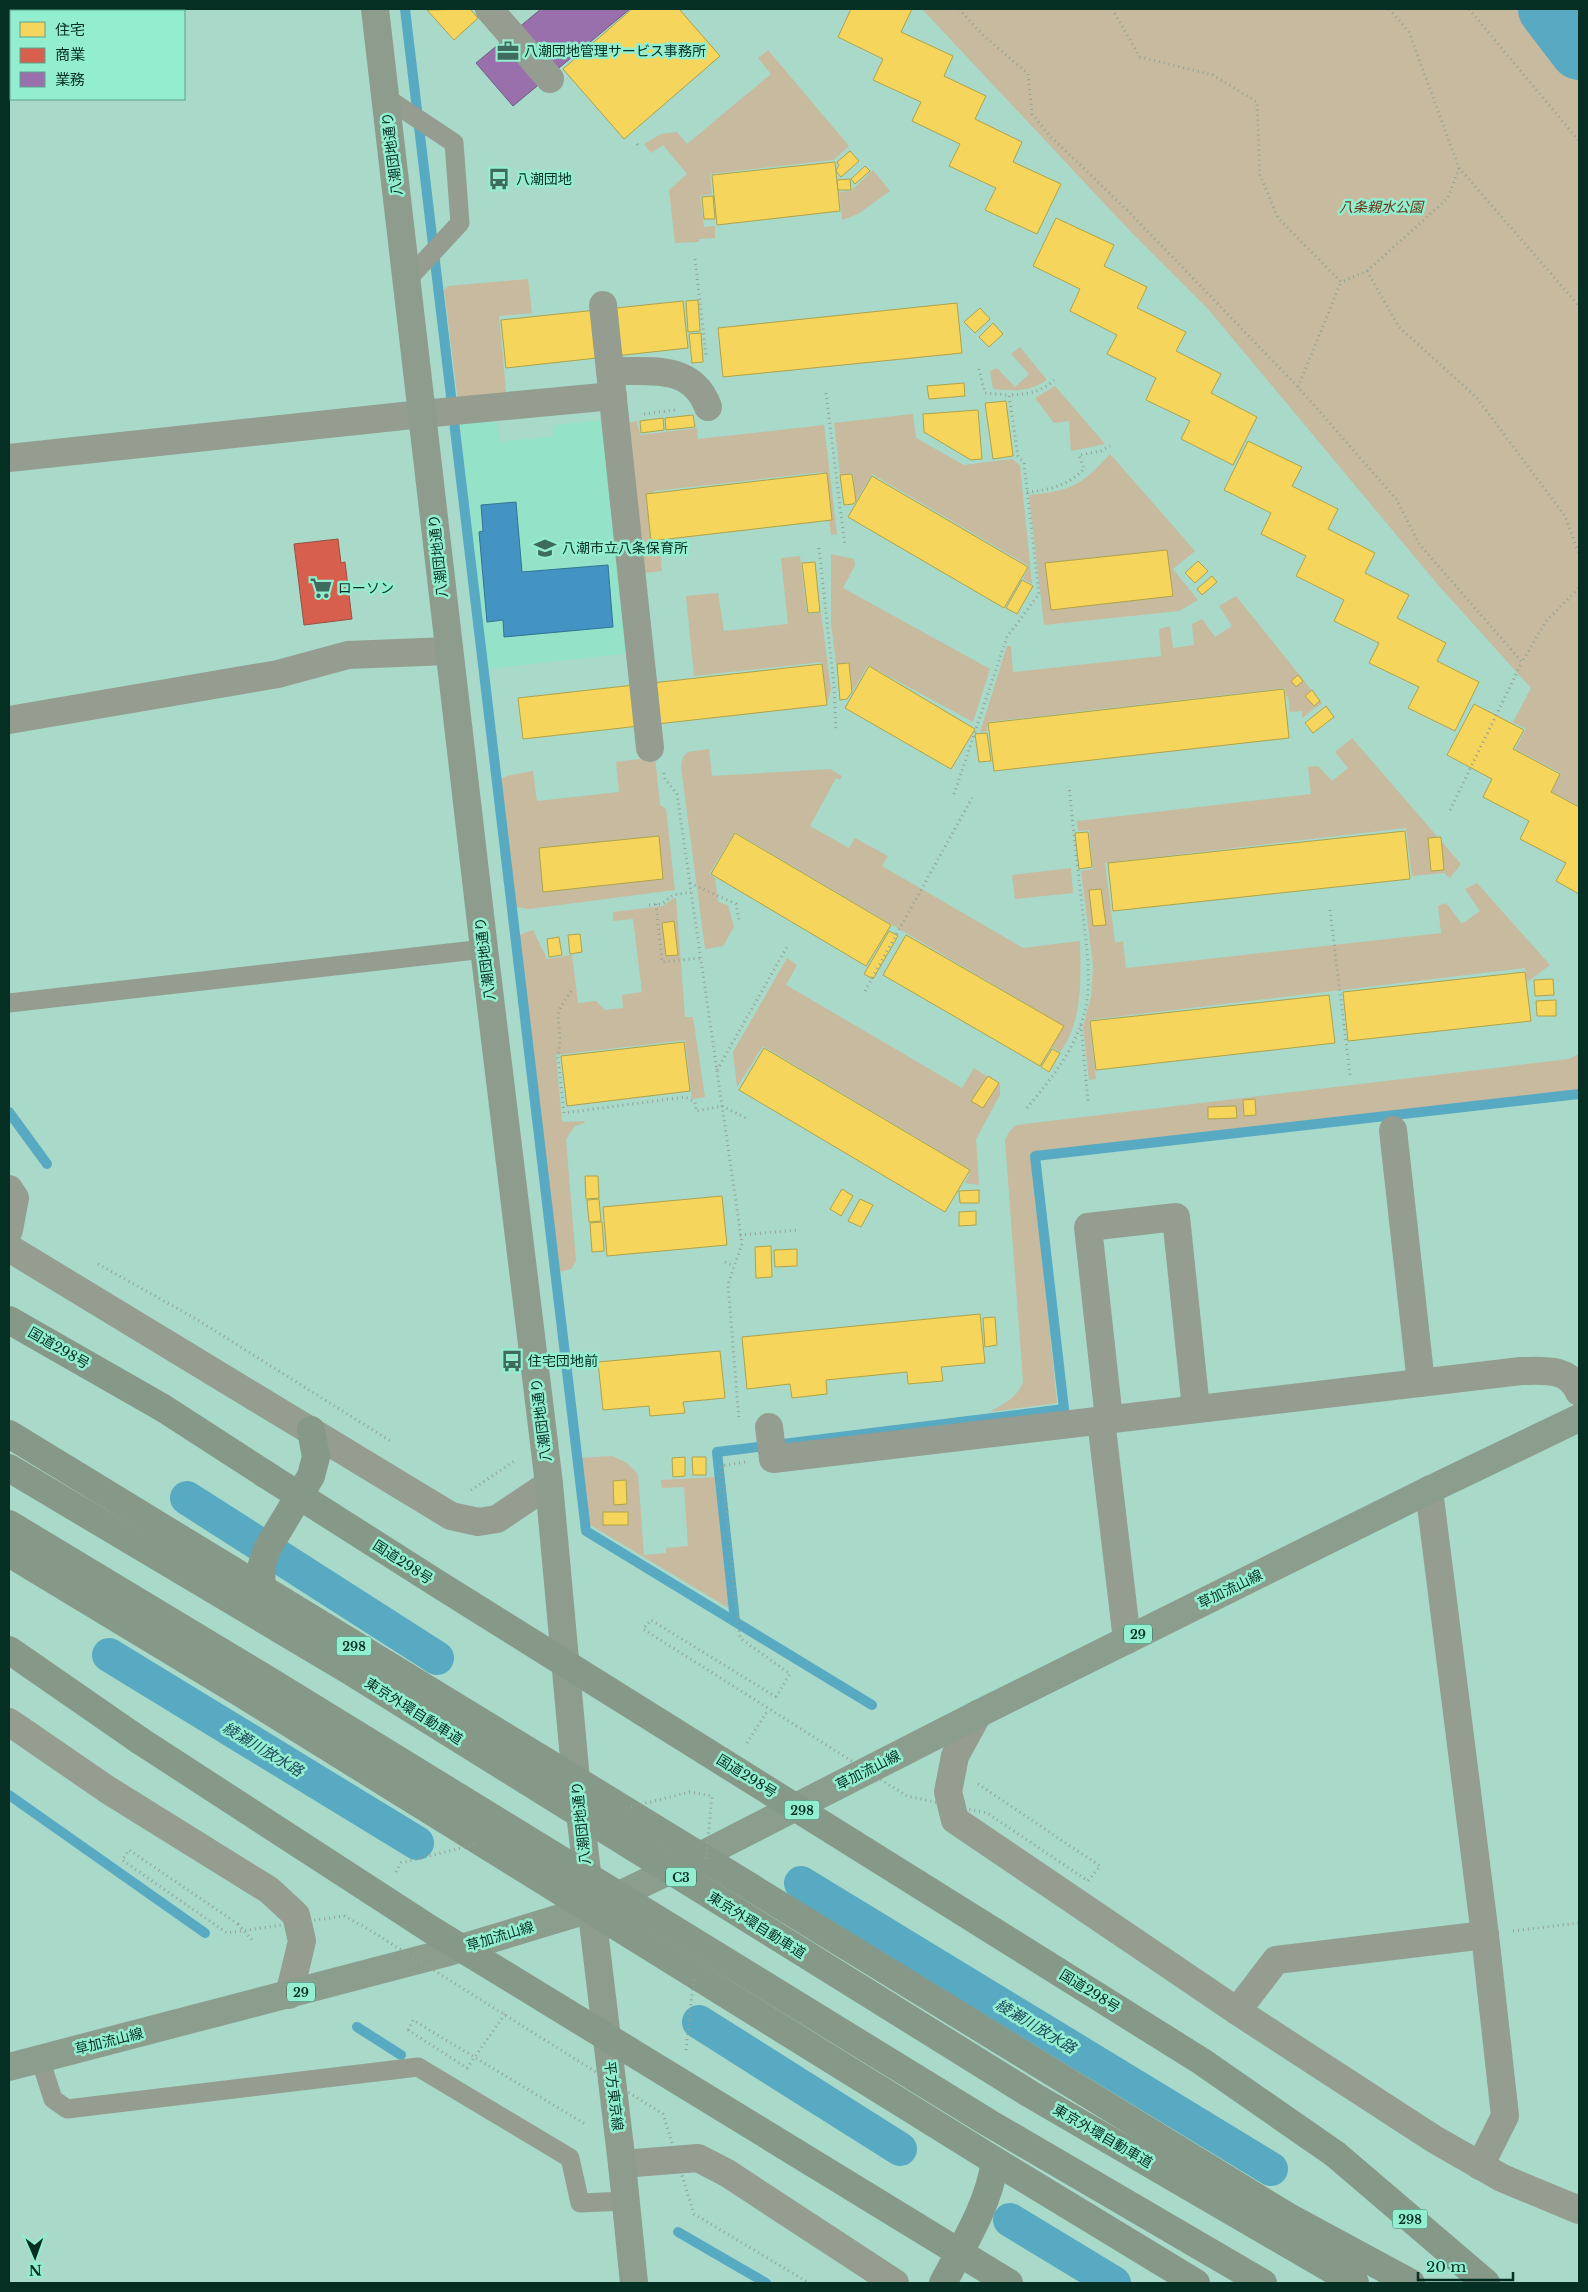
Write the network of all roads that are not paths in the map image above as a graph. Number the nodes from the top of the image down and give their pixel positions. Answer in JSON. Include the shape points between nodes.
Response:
{"nodes":[{"id":1,"x":375,"y":9,"type":"edge"},
{"id":2,"x":489,"y":9,"type":"edge"},
{"id":3,"x":550,"y":79,"type":"dead end"},
{"id":4,"x":385,"y":97,"type":"junction"},
{"id":5,"x":407,"y":280,"type":"junction"},
{"id":6,"x":602,"y":305,"type":"dead end"},
{"id":7,"x":612,"y":395,"type":"junction"},
{"id":8,"x":696,"y":408,"type":"road end"},
{"id":9,"x":422,"y":414,"type":"junction"},
{"id":10,"x":9,"y":458,"type":"edge"},
{"id":11,"x":448,"y":651,"type":"junction"},
{"id":12,"x":9,"y":720,"type":"edge"},
{"id":13,"x":657,"y":760,"type":"road end"},
{"id":14,"x":484,"y":950,"type":"junction"},
{"id":15,"x":9,"y":1003,"type":"edge"},
{"id":16,"x":1393,"y":1130,"type":"dead end"},
{"id":17,"x":9,"y":1189,"type":"edge"},
{"id":18,"x":9,"y":1230,"type":"edge"},
{"id":19,"x":9,"y":1248,"type":"edge"},
{"id":20,"x":9,"y":1320,"type":"edge"},
{"id":21,"x":1421,"y":1383,"type":"junction"},
{"id":22,"x":1579,"y":1392,"type":"edge"},
{"id":23,"x":1196,"y":1409,"type":"junction"},
{"id":24,"x":1579,"y":1418,"type":"edge"},
{"id":25,"x":1105,"y":1420,"type":"junction"},
{"id":26,"x":770,"y":1427,"type":"dead end"},
{"id":27,"x":311,"y":1430,"type":"junction"},
{"id":28,"x":9,"y":1434,"type":"edge"},
{"id":29,"x":9,"y":1468,"type":"edge"},
{"id":30,"x":549,"y":1484,"type":"junction"},
{"id":31,"x":1429,"y":1490,"type":"junction"},
{"id":32,"x":9,"y":1524,"type":"edge"},
{"id":33,"x":9,"y":1553,"type":"edge"},
{"id":34,"x":262,"y":1590,"type":"junction"},
{"id":35,"x":1127,"y":1640,"type":"junction"},
{"id":36,"x":9,"y":1650,"type":"edge"},
{"id":37,"x":978,"y":1714,"type":"junction"},
{"id":38,"x":9,"y":1722,"type":"edge"},
{"id":39,"x":576,"y":1780,"type":"junction"},
{"id":40,"x":700,"y":1856,"type":"junction"},
{"id":41,"x":590,"y":1909,"type":"junction"},
{"id":42,"x":1486,"y":1935,"type":"junction"},
{"id":43,"x":289,"y":1995,"type":"junction"},
{"id":44,"x":1236,"y":2011,"type":"junction"},
{"id":45,"x":40,"y":2059,"type":"junction"},
{"id":46,"x":9,"y":2067,"type":"edge"},
{"id":47,"x":995,"y":2162,"type":"junction"},
{"id":48,"x":622,"y":2164,"type":"junction"},
{"id":49,"x":1480,"y":2166,"type":"junction"},
{"id":50,"x":626,"y":2201,"type":"junction"},
{"id":51,"x":1579,"y":2210,"type":"edge"},
{"id":52,"x":634,"y":2283,"type":"edge"},
{"id":53,"x":895,"y":2283,"type":"edge"},
{"id":54,"x":943,"y":2283,"type":"edge"},
{"id":55,"x":1008,"y":2283,"type":"edge"},
{"id":56,"x":1196,"y":2283,"type":"edge"},
{"id":57,"x":1263,"y":2283,"type":"edge"},
{"id":58,"x":1355,"y":2283,"type":"edge"},
{"id":59,"x":1410,"y":2283,"type":"edge"},
{"id":60,"x":1486,"y":2283,"type":"edge"}],
"edges":[{"from":1,"to":4,"type":"street","name":"八潮団地通り"},
{"from":2,"to":3,"type":"street"},
{"from":4,"to":5,"type":"street","name":"八潮団地通り"},
{"from":4,"to":5,"type":"lane","via":[[454,143],[460,223]]},
{"from":5,"to":9,"type":"street","name":"八潮団地通り"},
{"from":6,"to":7,"type":"street"},
{"from":7,"to":8,"type":"street","via":[[664,372],[689,379],[703,395]]},
{"from":7,"to":9,"type":"street"},
{"from":7,"to":13,"type":"street"},
{"from":9,"to":10,"type":"street"},
{"from":9,"to":11,"type":"street","name":"八潮団地通り"},
{"from":11,"to":12,"type":"street","via":[[348,655],[278,674]]},
{"from":11,"to":14,"type":"street","name":"八潮団地通り"},
{"from":14,"to":15,"type":"lane"},
{"from":14,"to":30,"type":"street","name":"八潮団地通り"},
{"from":16,"to":21,"type":"street"},
{"from":17,"to":18,"type":"street","via":[[15,1198]]},
{"from":19,"to":27,"type":"street"},
{"from":20,"to":60,"type":"highway","name":"国道298号","number":"298","bridge":true,"via":[[163,1408],[438,1584],[1151,2029],[1334,2154]]},
{"from":21,"to":22,"type":"street","via":[[1521,1371],[1558,1371],[1576,1385]]},
{"from":21,"to":23,"type":"street"},
{"from":23,"to":25,"type":"street"},
{"from":23,"to":25,"type":"street","via":[[1176,1217],[1088,1227]]},
{"from":24,"to":31,"type":"main road","name":"草加流山線","number":"29"},
{"from":25,"to":26,"type":"street","via":[[773,1459]]},
{"from":25,"to":35,"type":"street"},
{"from":27,"to":30,"type":"street","via":[[451,1516],[478,1522],[497,1519]]},
{"from":27,"to":34,"type":"highway","via":[[316,1456],[311,1476],[267,1549],[261,1568]]},
{"from":28,"to":34,"type":"highway","number":"298"},
{"from":29,"to":58,"type":"highway","name":"東京外環自動車道","number":"C3","bridge":true,"via":[[350,1671],[1030,2094]]},
{"from":30,"to":39,"type":"street","name":"八潮団地通り"},
{"from":31,"to":35,"type":"main road","name":"草加流山線","number":"29"},
{"from":31,"to":42,"type":"street"},
{"from":32,"to":57,"type":"highway","bridge":true,"via":[[989,2123]]},
{"from":33,"to":41,"type":"highway"},
{"from":34,"to":39,"type":"highway","number":"298"},
{"from":35,"to":37,"type":"main road","name":"草加流山線","number":"29"},
{"from":36,"to":55,"type":"highway","bridge":true,"via":[[139,1740],[438,1934]]},
{"from":37,"to":40,"type":"main road","name":"草加流山線","number":"29"},
{"from":37,"to":44,"type":"street","via":[[955,1756],[948,1792],[956,1820]]},
{"from":38,"to":43,"type":"street","via":[[108,1790],[269,1890],[296,1915],[302,1941]]},
{"from":39,"to":40,"type":"highway","number":"298"},
{"from":39,"to":41,"type":"street","name":"八潮団地通り"},
{"from":40,"to":41,"type":"main road","name":"草加流山線","number":"29"},
{"from":40,"to":59,"type":"highway","number":"298","via":[[1287,2216]]},
{"from":41,"to":43,"type":"main road","name":"草加流山線","number":"29"},
{"from":41,"to":47,"type":"highway"},
{"from":41,"to":48,"type":"street","name":"平方東京線"},
{"from":42,"to":44,"type":"street","via":[[1276,1960]]},
{"from":42,"to":49,"type":"street","via":[[1505,2116]]},
{"from":43,"to":45,"type":"main road","name":"草加流山線","number":"29"},
{"from":44,"to":49,"type":"street"},
{"from":45,"to":46,"type":"main road","name":"草加流山線","number":"29"},
{"from":45,"to":50,"type":"lane","via":[[53,2099],[67,2109],[418,2067],[570,2158],[580,2203]]},
{"from":47,"to":54,"type":"highway","via":[[992,2182],[977,2217]]},
{"from":47,"to":56,"type":"highway"},
{"from":48,"to":50,"type":"street","name":"平方東京線"},
{"from":48,"to":53,"type":"street","via":[[698,2158],[727,2173]]},
{"from":49,"to":51,"type":"street"},
{"from":50,"to":52,"type":"street","name":"平方東京線"}]}
